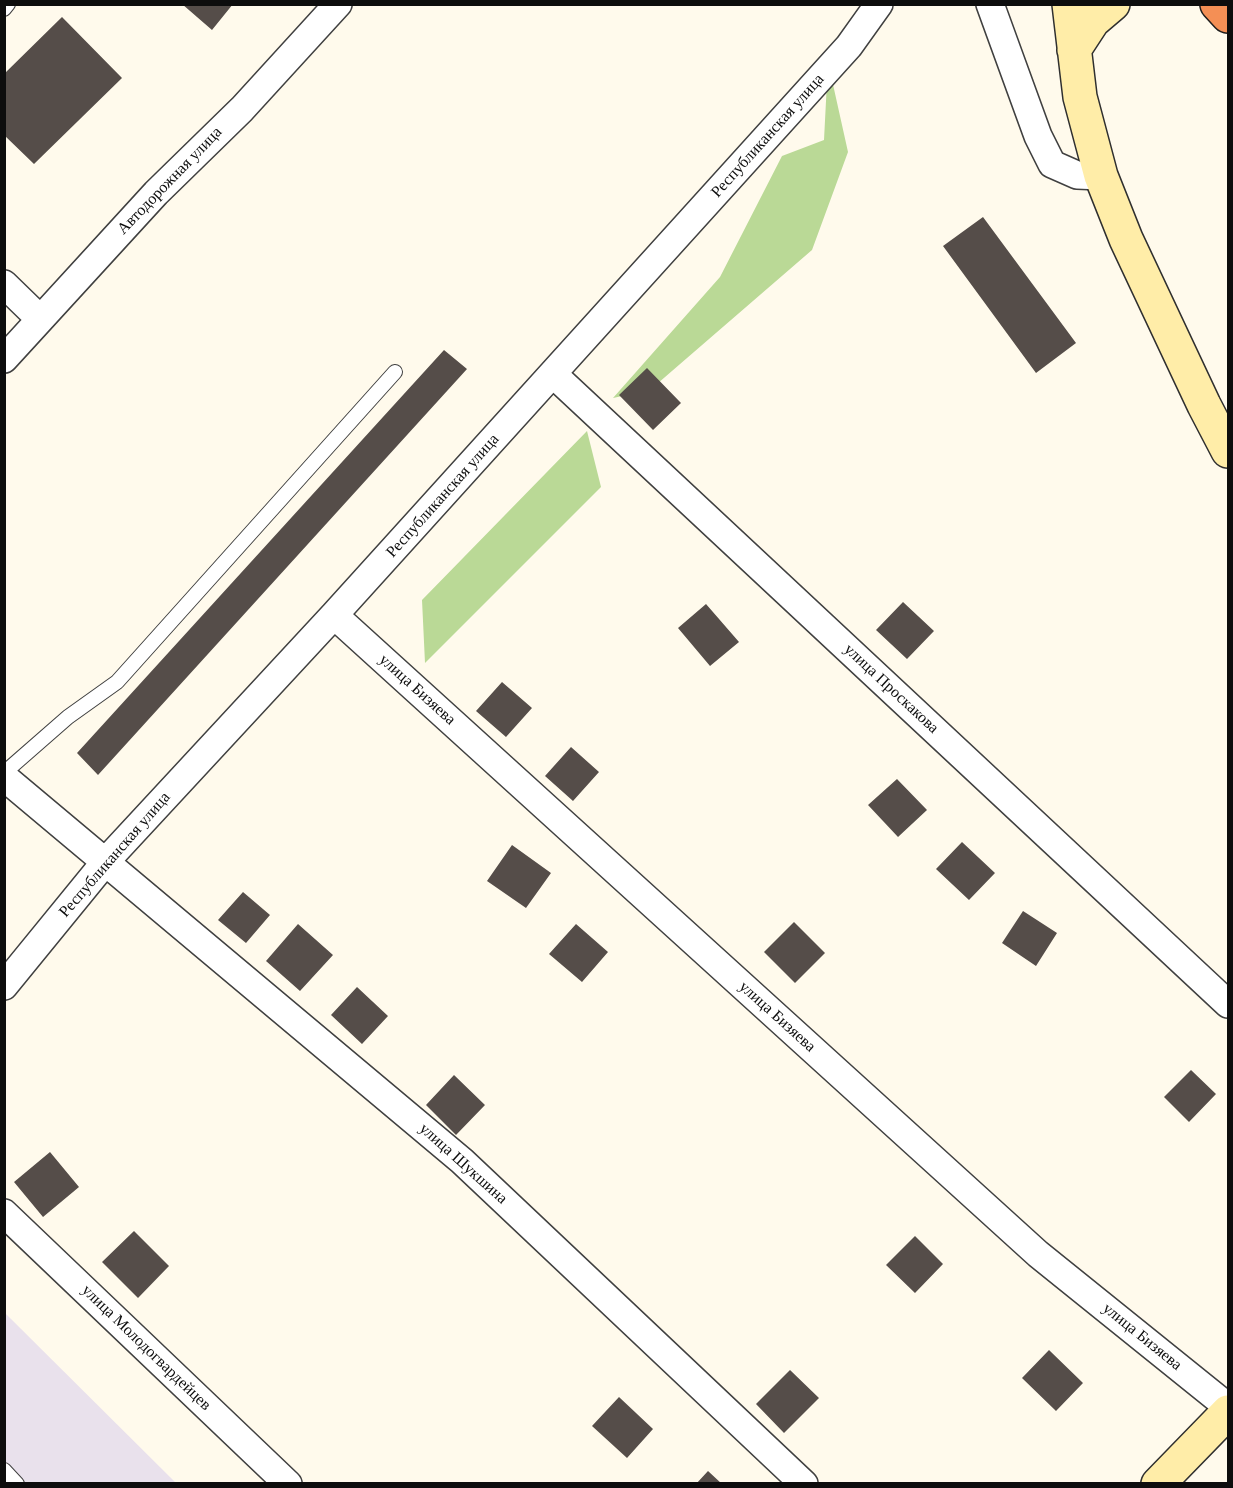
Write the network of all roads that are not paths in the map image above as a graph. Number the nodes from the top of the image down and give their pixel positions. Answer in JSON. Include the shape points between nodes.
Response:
{"nodes":[{"id":1,"x":8,"y":4,"type":"edge"},
{"id":2,"x":338,"y":4,"type":"edge"},
{"id":3,"x":879,"y":4,"type":"edge"},
{"id":4,"x":990,"y":4,"type":"edge"},
{"id":5,"x":1069,"y":4,"type":"edge"},
{"id":6,"x":1113,"y":4,"type":"edge"},
{"id":7,"x":1217,"y":4,"type":"edge"},
{"id":8,"x":4,"y":9,"type":"edge"},
{"id":9,"x":1228,"y":16,"type":"edge"},
{"id":10,"x":1074,"y":50,"type":"junction"},
{"id":11,"x":1101,"y":176,"type":"junction"},
{"id":12,"x":4,"y":284,"type":"edge"},
{"id":13,"x":40,"y":319,"type":"junction"},
{"id":14,"x":4,"y":359,"type":"edge"},
{"id":15,"x":395,"y":372,"type":"dead end"},
{"id":16,"x":554,"y":374,"type":"junction"},
{"id":17,"x":1228,"y":451,"type":"edge"},
{"id":18,"x":334,"y":615,"type":"junction"},
{"id":19,"x":4,"y":775,"type":"edge"},
{"id":20,"x":106,"y":861,"type":"junction"},
{"id":21,"x":4,"y":986,"type":"edge"},
{"id":22,"x":1228,"y":1004,"type":"edge"},
{"id":23,"x":4,"y":1213,"type":"edge"},
{"id":24,"x":1228,"y":1407,"type":"edge"},
{"id":25,"x":1228,"y":1412,"type":"edge"},
{"id":26,"x":4,"y":1470,"type":"edge"},
{"id":27,"x":18,"y":1484,"type":"edge"},
{"id":28,"x":288,"y":1484,"type":"edge"},
{"id":29,"x":804,"y":1484,"type":"edge"},
{"id":30,"x":1158,"y":1484,"type":"edge"}],
"edges":[{"from":1,"to":8,"type":"lane"},
{"from":2,"to":13,"type":"street","name":"Автодорожная улица"},
{"from":3,"to":16,"type":"street","name":"Республиканская улица","via":[[849,46]]},
{"from":4,"to":11,"type":"street","via":[[1052,164],[1077,175]]},
{"from":5,"to":10,"type":"street"},
{"from":6,"to":10,"type":"street","via":[[1093,21]]},
{"from":7,"to":9,"type":"highway"},
{"from":10,"to":11,"type":"street","via":[[1080,97]]},
{"from":11,"to":17,"type":"street","via":[[1126,239]]},
{"from":12,"to":13,"type":"street"},
{"from":13,"to":14,"type":"street","name":"Автодорожная улица"},
{"from":15,"to":19,"type":"lane","via":[[117,682],[68,717]]},
{"from":16,"to":18,"type":"street","name":"Республиканская улица"},
{"from":16,"to":22,"type":"street","name":"улица Проскакова"},
{"from":18,"to":20,"type":"street","name":"Республиканская улица"},
{"from":18,"to":24,"type":"street","name":"улица Бизяева","via":[[1038,1254]]},
{"from":19,"to":20,"type":"street","name":"улица Шукшина"},
{"from":20,"to":21,"type":"street","name":"Республиканская улица"},
{"from":20,"to":29,"type":"street","name":"улица Шукшина","via":[[462,1161]]},
{"from":23,"to":28,"type":"street","name":"улица Молодогвардейцев"},
{"from":25,"to":30,"type":"street"},
{"from":26,"to":27,"type":"lane"}]}
